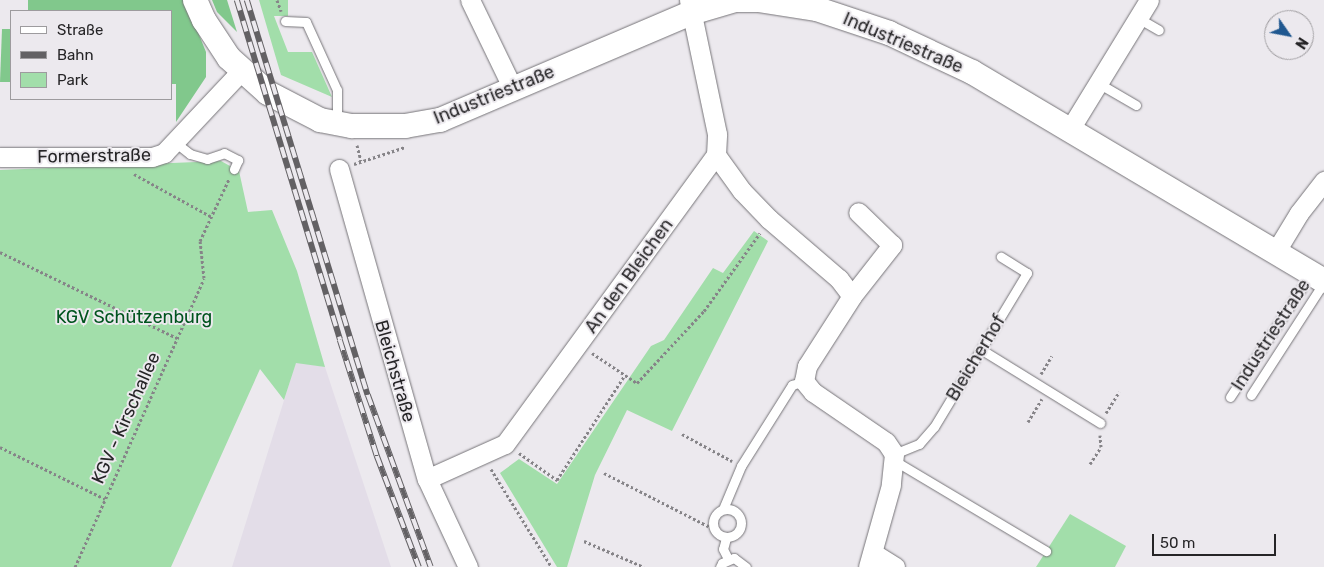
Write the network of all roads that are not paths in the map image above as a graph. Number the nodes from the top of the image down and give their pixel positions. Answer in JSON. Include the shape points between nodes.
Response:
{"nodes":[{"id":1,"x":195,"y":0,"type":"edge"},
{"id":2,"x":470,"y":0,"type":"edge"},
{"id":3,"x":735,"y":0,"type":"edge"},
{"id":4,"x":1149,"y":0,"type":"edge"},
{"id":5,"x":690,"y":7,"type":"edge"},
{"id":6,"x":1138,"y":18,"type":"junction"},
{"id":7,"x":285,"y":21,"type":"dead end"},
{"id":8,"x":1159,"y":30,"type":"dead end"},
{"id":9,"x":242,"y":70,"type":"junction"},
{"id":10,"x":1098,"y":83,"type":"junction"},
{"id":11,"x":512,"y":87,"type":"junction"},
{"id":12,"x":1136,"y":105,"type":"dead end"},
{"id":13,"x":337,"y":123,"type":"junction"},
{"id":14,"x":1070,"y":129,"type":"junction"},
{"id":15,"x":176,"y":143,"type":"junction"},
{"id":16,"x":716,"y":155,"type":"junction"},
{"id":17,"x":0,"y":157,"type":"edge"},
{"id":18,"x":234,"y":169,"type":"road end"},
{"id":19,"x":339,"y":169,"type":"road end"},
{"id":20,"x":1324,"y":181,"type":"edge"},
{"id":21,"x":858,"y":212,"type":"dead end"},
{"id":22,"x":1276,"y":251,"type":"junction"},
{"id":23,"x":1002,"y":257,"type":"dead end"},
{"id":24,"x":1320,"y":278,"type":"edge"},
{"id":25,"x":852,"y":296,"type":"junction"},
{"id":26,"x":982,"y":350,"type":"junction"},
{"id":27,"x":804,"y":381,"type":"junction"},
{"id":28,"x":1251,"y":395,"type":"dead end"},
{"id":29,"x":1230,"y":397,"type":"dead end"},
{"id":30,"x":1100,"y":423,"type":"road end"},
{"id":31,"x":895,"y":457,"type":"junction"},
{"id":32,"x":427,"y":479,"type":"junction"},
{"id":33,"x":723,"y":509,"type":"junction"},
{"id":34,"x":726,"y":538,"type":"junction"},
{"id":35,"x":1046,"y":551,"type":"dead end"},
{"id":36,"x":728,"y":559,"type":"junction"},
{"id":37,"x":870,"y":560,"type":"edge"},
{"id":38,"x":468,"y":567,"type":"edge"},
{"id":39,"x":720,"y":567,"type":"edge"},
{"id":40,"x":746,"y":567,"type":"edge"},
{"id":41,"x":896,"y":567,"type":"edge"}],
"edges":[{"from":1,"to":9,"type":"street","name":"Industriestraße","via":[[216,40]]},
{"from":2,"to":11,"type":"street"},
{"from":3,"to":5,"type":"street","name":"Industriestraße"},
{"from":3,"to":14,"type":"street","name":"Industriestraße","via":[[758,0],[817,9],[889,33],[972,72]]},
{"from":4,"to":6,"type":"street"},
{"from":5,"to":11,"type":"street","name":"Industriestraße"},
{"from":5,"to":16,"type":"street","via":[[717,134]]},
{"from":6,"to":8,"type":"lane"},
{"from":6,"to":10,"type":"street"},
{"from":7,"to":13,"type":"lane","via":[[306,22],[337,90]]},
{"from":9,"to":13,"type":"street","name":"Industriestraße","via":[[294,109]]},
{"from":9,"to":15,"type":"street","name":"Formerstraße"},
{"from":10,"to":12,"type":"lane"},
{"from":10,"to":14,"type":"street"},
{"from":11,"to":13,"type":"street","name":"Industriestraße","via":[[440,120],[405,126]]},
{"from":14,"to":22,"type":"street","name":"Industriestraße"},
{"from":15,"to":17,"type":"street","name":"Formerstraße","via":[[164,153],[152,157]]},
{"from":15,"to":18,"type":"lane","via":[[190,154],[207,159],[224,153],[238,160]]},
{"from":16,"to":25,"type":"street","via":[[742,191],[769,220],[839,278]]},
{"from":16,"to":32,"type":"street","name":"An den Bleichen","via":[[505,444]]},
{"from":19,"to":32,"type":"street","name":"Bleichstraße"},
{"from":20,"to":22,"type":"street","via":[[1298,214]]},
{"from":21,"to":25,"type":"street","via":[[892,245]]},
{"from":22,"to":24,"type":"street","name":"Industriestraße"},
{"from":23,"to":26,"type":"lane","name":"Bleicherhof","via":[[1027,273]]},
{"from":24,"to":28,"type":"lane","name":"Industriestraße"},
{"from":24,"to":29,"type":"lane","name":"Industriestraße"},
{"from":25,"to":27,"type":"street","via":[[807,366]]},
{"from":26,"to":30,"type":"lane"},
{"from":26,"to":31,"type":"lane","name":"Bleicherhof","via":[[934,427],[918,444]]},
{"from":27,"to":31,"type":"street","via":[[813,392],[886,442]]},
{"from":27,"to":33,"type":"lane","via":[[792,385],[741,466]]},
{"from":31,"to":35,"type":"lane"},
{"from":31,"to":37,"type":"street"},
{"from":32,"to":38,"type":"street","name":"Bleichstraße"},
{"from":33,"to":34,"type":"lane","via":[[717,513],[714,529]]},
{"from":33,"to":34,"type":"lane","via":[[735,510],[742,523],[740,530]]},
{"from":34,"to":36,"type":"lane","via":[[723,549]]},
{"from":36,"to":39,"type":"lane"},
{"from":36,"to":40,"type":"lane","via":[[740,560]]},
{"from":37,"to":41,"type":"street"}]}
